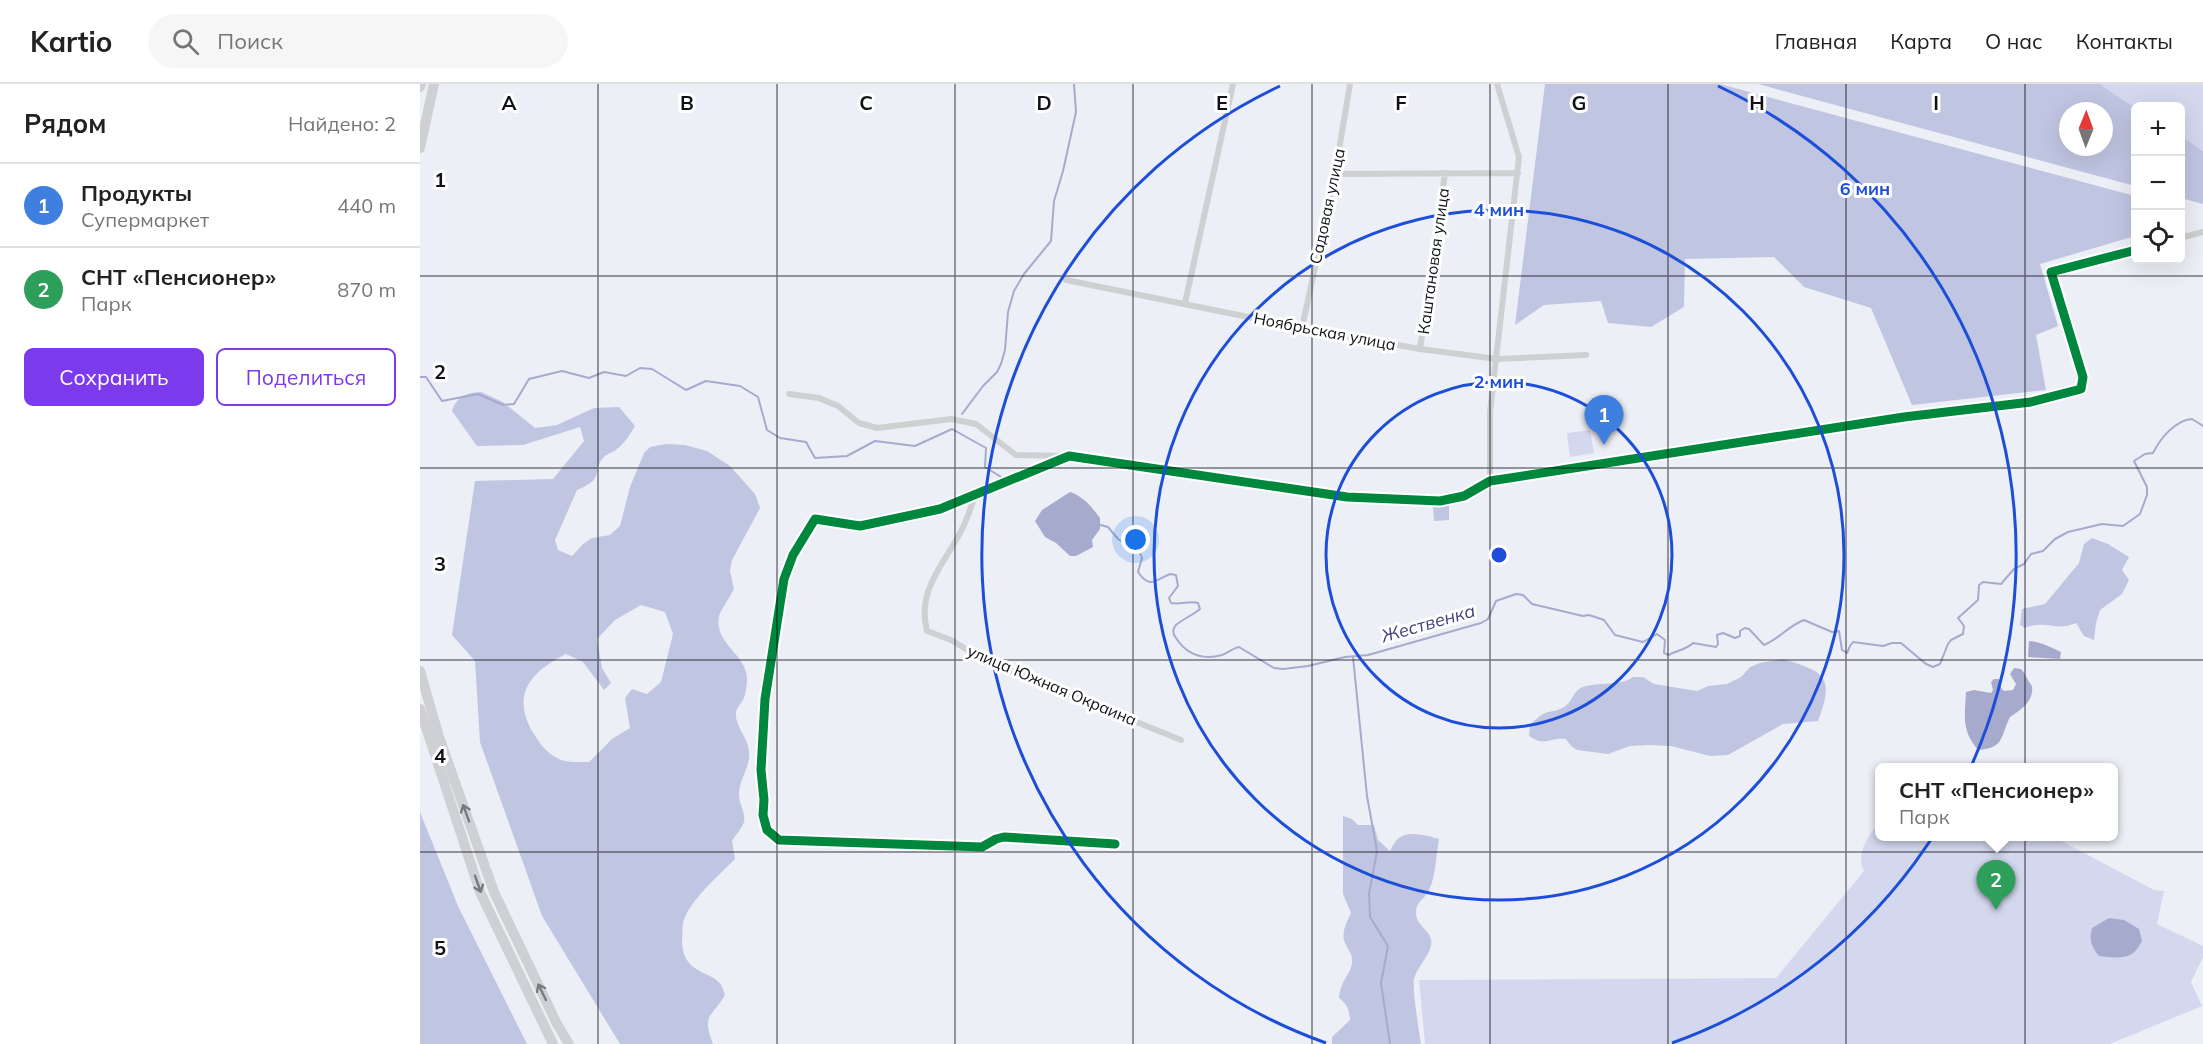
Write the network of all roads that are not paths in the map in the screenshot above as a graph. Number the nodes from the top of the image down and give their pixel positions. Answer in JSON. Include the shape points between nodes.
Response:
{"nodes":[{"id":1,"x":434,"y":84,"type":"edge"},
{"id":2,"x":1233,"y":84,"type":"edge"},
{"id":3,"x":1350,"y":84,"type":"edge"},
{"id":4,"x":1497,"y":84,"type":"edge"},
{"id":5,"x":420,"y":148,"type":"edge"},
{"id":6,"x":1518,"y":172,"type":"junction"},
{"id":7,"x":1445,"y":173,"type":"junction"},
{"id":8,"x":1335,"y":174,"type":"junction"},
{"id":9,"x":2203,"y":232,"type":"edge"},
{"id":10,"x":2185,"y":237,"type":"edge"},
{"id":11,"x":2131,"y":251,"type":"edge"},
{"id":12,"x":1066,"y":280,"type":"dead end"},
{"id":13,"x":1185,"y":303,"type":"junction"},
{"id":14,"x":1302,"y":328,"type":"junction"},
{"id":15,"x":1420,"y":349,"type":"junction"},
{"id":16,"x":1586,"y":356,"type":"dead end"},
{"id":17,"x":1497,"y":359,"type":"junction"},
{"id":18,"x":789,"y":394,"type":"dead end"},
{"id":19,"x":1069,"y":456,"type":"junction"},
{"id":20,"x":1490,"y":481,"type":"junction"},
{"id":21,"x":975,"y":496,"type":"junction"},
{"id":22,"x":420,"y":670,"type":"edge"},
{"id":23,"x":420,"y":709,"type":"edge"},
{"id":24,"x":1181,"y":740,"type":"dead end"},
{"id":25,"x":1115,"y":844,"type":"dead end"},
{"id":26,"x":553,"y":1044,"type":"edge"},
{"id":27,"x":569,"y":1044,"type":"edge"}],
"edges":[{"from":1,"to":5,"type":"main road"},
{"from":2,"to":13,"type":"street"},
{"from":3,"to":8,"type":"street","name":"Садовая улица"},
{"from":4,"to":6,"type":"street","via":[[1519,157]]},
{"from":6,"to":7,"type":"street"},
{"from":6,"to":17,"type":"street"},
{"from":7,"to":8,"type":"street"},
{"from":7,"to":15,"type":"street","name":"Каштановая улица"},
{"from":8,"to":14,"type":"street","name":"Садовая улица"},
{"from":9,"to":10,"type":"street"},
{"from":11,"to":20,"type":"street","via":[[2051,272],[2083,377],[2081,389],[2031,402],[1904,417]]},
{"from":12,"to":13,"type":"street","name":"Ноябрьская улица"},
{"from":13,"to":14,"type":"street","name":"Ноябрьская улица"},
{"from":14,"to":15,"type":"street","name":"Ноябрьская улица"},
{"from":15,"to":17,"type":"street","name":"Ноябрьская улица"},
{"from":16,"to":17,"type":"street","name":"Ноябрьская улица"},
{"from":17,"to":20,"type":"street","via":[[1490,412]]},
{"from":18,"to":19,"type":"street","via":[[819,398],[838,406],[859,423],[877,428],[951,419],[976,424],[1016,456]]},
{"from":19,"to":20,"type":"street","via":[[1347,497],[1440,501],[1464,496]]},
{"from":19,"to":21,"type":"street"},
{"from":21,"to":24,"type":"street","name":"улица Южная Окраина","via":[[964,526],[928,591],[924,611],[927,631],[984,660]]},
{"from":21,"to":25,"type":"street","via":[[940,509],[860,526],[816,519],[801,539],[784,579],[765,699],[761,770],[767,831],[779,840],[982,847],[1004,837]]},
{"from":27,"to":22,"type":"main road","one_way":true,"via":[[494,892],[439,737]]},
{"from":23,"to":26,"type":"main road","one_way":true,"via":[[480,892]]}]}
